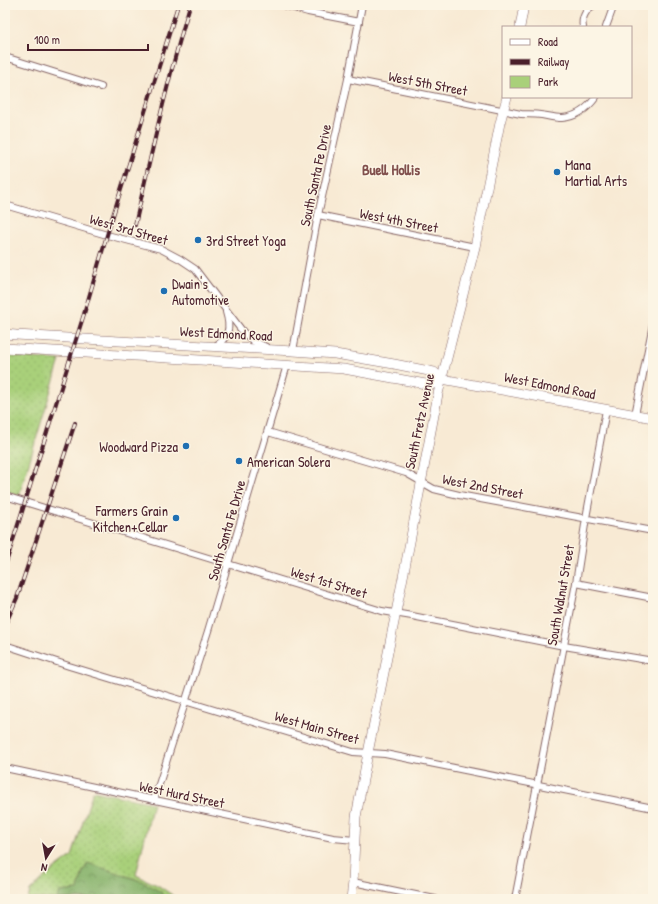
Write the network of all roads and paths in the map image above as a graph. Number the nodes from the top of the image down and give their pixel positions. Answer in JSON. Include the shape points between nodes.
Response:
{"nodes":[{"id":1,"x":283,"y":5,"type":"edge"},
{"id":2,"x":362,"y":5,"type":"edge"},
{"id":3,"x":524,"y":5,"type":"edge"},
{"id":4,"x":594,"y":5,"type":"edge"},
{"id":5,"x":614,"y":5,"type":"edge"},
{"id":6,"x":358,"y":22,"type":"junction"},
{"id":7,"x":520,"y":26,"type":"edge"},
{"id":8,"x":583,"y":26,"type":"edge"},
{"id":9,"x":606,"y":26,"type":"edge"},
{"id":10,"x":5,"y":57,"type":"edge"},
{"id":11,"x":348,"y":79,"type":"junction"},
{"id":12,"x":101,"y":88,"type":"dead end"},
{"id":13,"x":507,"y":98,"type":"edge"},
{"id":14,"x":595,"y":98,"type":"edge"},
{"id":15,"x":504,"y":110,"type":"junction"},
{"id":16,"x":5,"y":205,"type":"edge"},
{"id":17,"x":318,"y":215,"type":"junction"},
{"id":18,"x":475,"y":247,"type":"junction"},
{"id":19,"x":225,"y":309,"type":"junction"},
{"id":20,"x":653,"y":324,"type":"edge"},
{"id":21,"x":5,"y":334,"type":"edge"},
{"id":22,"x":215,"y":346,"type":"junction"},
{"id":23,"x":5,"y":348,"type":"edge"},
{"id":24,"x":275,"y":350,"type":"junction"},
{"id":25,"x":293,"y":351,"type":"junction"},
{"id":26,"x":287,"y":365,"type":"junction"},
{"id":27,"x":442,"y":379,"type":"junction"},
{"id":28,"x":606,"y":410,"type":"junction"},
{"id":29,"x":635,"y":415,"type":"junction"},
{"id":30,"x":653,"y":418,"type":"edge"},
{"id":31,"x":268,"y":432,"type":"junction"},
{"id":32,"x":421,"y":482,"type":"junction"},
{"id":33,"x":5,"y":496,"type":"edge"},
{"id":34,"x":586,"y":518,"type":"junction"},
{"id":35,"x":653,"y":531,"type":"edge"},
{"id":36,"x":228,"y":565,"type":"junction"},
{"id":37,"x":576,"y":583,"type":"junction"},
{"id":38,"x":653,"y":598,"type":"edge"},
{"id":39,"x":395,"y":613,"type":"junction"},
{"id":40,"x":5,"y":645,"type":"edge"},
{"id":41,"x":564,"y":646,"type":"junction"},
{"id":42,"x":653,"y":661,"type":"edge"},
{"id":43,"x":186,"y":701,"type":"junction"},
{"id":44,"x":368,"y":753,"type":"junction"},
{"id":45,"x":5,"y":768,"type":"edge"},
{"id":46,"x":537,"y":784,"type":"junction"},
{"id":47,"x":154,"y":800,"type":"junction"},
{"id":48,"x":653,"y":808,"type":"edge"},
{"id":49,"x":355,"y":840,"type":"junction"},
{"id":50,"x":353,"y":882,"type":"junction"},
{"id":51,"x":351,"y":899,"type":"edge"},
{"id":52,"x":435,"y":899,"type":"edge"},
{"id":53,"x":515,"y":899,"type":"edge"}],
"edges":[{"from":1,"to":6,"type":"street"},
{"from":2,"to":6,"type":"street","name":"South Santa Fe Drive"},
{"from":3,"to":7,"type":"main road"},
{"from":4,"to":8,"type":"street","via":[[586,12]]},
{"from":5,"to":9,"type":"street"},
{"from":6,"to":11,"type":"street","name":"South Santa Fe Drive"},
{"from":10,"to":12,"type":"street"},
{"from":11,"to":15,"type":"street","name":"West 5th Street"},
{"from":11,"to":17,"type":"street","name":"South Santa Fe Drive"},
{"from":13,"to":15,"type":"main road","name":"South Fretz Avenue"},
{"from":14,"to":15,"type":"street","name":"West 5th Street","via":[[582,111],[562,118]]},
{"from":15,"to":18,"type":"main road","name":"South Fretz Avenue"},
{"from":16,"to":19,"type":"street","name":"West 3rd Street","via":[[161,249],[195,269]]},
{"from":17,"to":18,"type":"street","name":"West 4th Street"},
{"from":17,"to":25,"type":"street","name":"South Santa Fe Drive"},
{"from":18,"to":27,"type":"main road","name":"South Fretz Avenue"},
{"from":19,"to":22,"type":"street","name":"West 3rd Street","via":[[229,327],[227,336]]},
{"from":19,"to":24,"type":"street","name":"West 3rd Street","via":[[243,332],[262,346]]},
{"from":20,"to":29,"type":"street"},
{"from":21,"to":22,"type":"main road","name":"West Edmond Road"},
{"from":22,"to":24,"type":"main road","name":"West Edmond Road"},
{"from":23,"to":26,"type":"main road","name":"West Edmond Road"},
{"from":24,"to":25,"type":"main road","name":"West Edmond Road"},
{"from":25,"to":27,"type":"main road","name":"West Edmond Road","via":[[335,354],[394,364],[434,372]]},
{"from":26,"to":27,"type":"main road","name":"West Edmond Road","via":[[344,368],[431,385]]},
{"from":26,"to":31,"type":"street","name":"South Santa Fe Drive"},
{"from":27,"to":28,"type":"main road","name":"West Edmond Road"},
{"from":27,"to":32,"type":"main road","name":"South Fretz Avenue"},
{"from":28,"to":29,"type":"main road","name":"West Edmond Road"},
{"from":28,"to":34,"type":"street","name":"South Walnut Street"},
{"from":29,"to":30,"type":"main road","name":"West Edmond Road"},
{"from":31,"to":32,"type":"street","name":"West 2nd Street","via":[[406,473]]},
{"from":31,"to":36,"type":"street","name":"South Santa Fe Drive"},
{"from":32,"to":34,"type":"street","name":"West 2nd Street","via":[[434,489],[459,495]]},
{"from":32,"to":39,"type":"main road","name":"South Fretz Avenue"},
{"from":33,"to":36,"type":"street","name":"West 1st Street"},
{"from":34,"to":35,"type":"street","name":"West 2nd Street"},
{"from":34,"to":37,"type":"street","name":"South Walnut Street"},
{"from":36,"to":39,"type":"street","name":"West 1st Street"},
{"from":36,"to":43,"type":"street","name":"South Santa Fe Drive"},
{"from":37,"to":38,"type":"street"},
{"from":37,"to":41,"type":"street","name":"South Walnut Street"},
{"from":39,"to":41,"type":"street","name":"West 1st Street"},
{"from":39,"to":44,"type":"main road","name":"South Fretz Avenue"},
{"from":40,"to":43,"type":"street","name":"West Main Street"},
{"from":41,"to":42,"type":"street","name":"West 1st Street"},
{"from":41,"to":46,"type":"street","name":"South Walnut Street"},
{"from":43,"to":44,"type":"street","name":"West Main Street","via":[[353,752]]},
{"from":43,"to":47,"type":"street","name":"South Santa Fe Drive"},
{"from":44,"to":46,"type":"street","name":"West Main Street","via":[[385,754]]},
{"from":44,"to":49,"type":"main road","name":"South Fretz Avenue","via":[[356,817]]},
{"from":45,"to":47,"type":"street","name":"West Hurd Street"},
{"from":46,"to":48,"type":"street","name":"West Main Street"},
{"from":46,"to":53,"type":"street","name":"South Walnut Street"},
{"from":47,"to":49,"type":"street","name":"West Hurd Street","via":[[333,838]]},
{"from":49,"to":50,"type":"main road","name":"South Fretz Avenue"},
{"from":50,"to":51,"type":"main road","name":"South Fretz Avenue"},
{"from":50,"to":52,"type":"street"}]}
